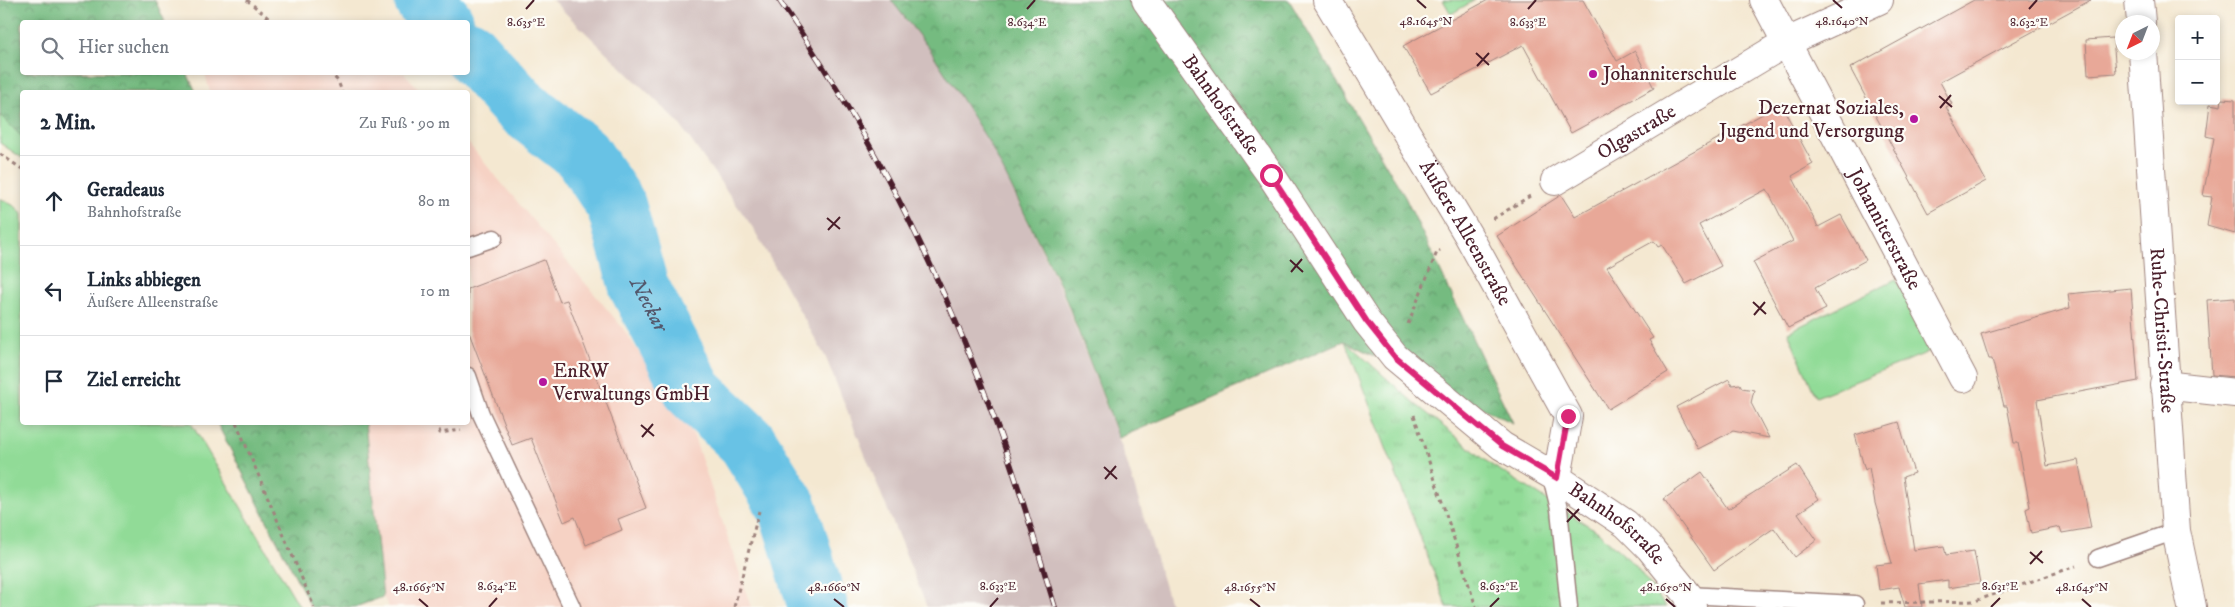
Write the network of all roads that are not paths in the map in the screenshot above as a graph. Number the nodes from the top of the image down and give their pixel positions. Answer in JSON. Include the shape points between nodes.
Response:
{"nodes":[{"id":1,"x":1146,"y":0,"type":"edge"},
{"id":2,"x":1326,"y":0,"type":"edge"},
{"id":3,"x":1764,"y":0,"type":"edge"},
{"id":4,"x":1879,"y":0,"type":"edge"},
{"id":5,"x":2139,"y":0,"type":"edge"},
{"id":6,"x":2140,"y":15,"type":"edge"},
{"id":7,"x":1787,"y":42,"type":"junction"},
{"id":8,"x":2143,"y":60,"type":"edge"},
{"id":9,"x":1554,"y":182,"type":"dead end"},
{"id":10,"x":494,"y":238,"type":"dead end"},
{"id":11,"x":470,"y":246,"type":"edge"},
{"id":12,"x":1963,"y":378,"type":"dead end"},
{"id":13,"x":470,"y":382,"type":"edge"},
{"id":14,"x":2164,"y":385,"type":"junction"},
{"id":15,"x":2235,"y":393,"type":"edge"},
{"id":16,"x":1554,"y":477,"type":"junction"},
{"id":17,"x":2176,"y":531,"type":"junction"},
{"id":18,"x":2098,"y":558,"type":"road end"},
{"id":19,"x":1690,"y":601,"type":"edge"},
{"id":20,"x":1855,"y":604,"type":"road end"},
{"id":21,"x":572,"y":607,"type":"edge"},
{"id":22,"x":1569,"y":607,"type":"edge"},
{"id":23,"x":2192,"y":607,"type":"edge"}],
"edges":[{"from":1,"to":16,"type":"street","name":"Bahnhofstraße","via":[[1271,175],[1367,322],[1395,357],[1502,446]]},
{"from":2,"to":16,"type":"street","name":"Äußere Alleenstraße","via":[[1468,235],[1568,416]]},
{"from":3,"to":7,"type":"street","name":"Johanniterstraße"},
{"from":4,"to":7,"type":"street","name":"Olgastraße"},
{"from":5,"to":6,"type":"street"},
{"from":7,"to":9,"type":"street","name":"Olgastraße"},
{"from":7,"to":12,"type":"street","name":"Johanniterstraße"},
{"from":8,"to":14,"type":"street","name":"Ruhe-Christi-Straße"},
{"from":10,"to":11,"type":"lane"},
{"from":13,"to":21,"type":"lane","via":[[481,414]]},
{"from":14,"to":15,"type":"street"},
{"from":14,"to":17,"type":"street","name":"Ruhe-Christi-Straße"},
{"from":16,"to":19,"type":"street","name":"Bahnhofstraße","via":[[1626,524],[1650,548]]},
{"from":16,"to":22,"type":"lane"},
{"from":17,"to":18,"type":"lane"},
{"from":17,"to":23,"type":"street","name":"Ruhe-Christi-Straße"},
{"from":19,"to":20,"type":"lane"}]}
